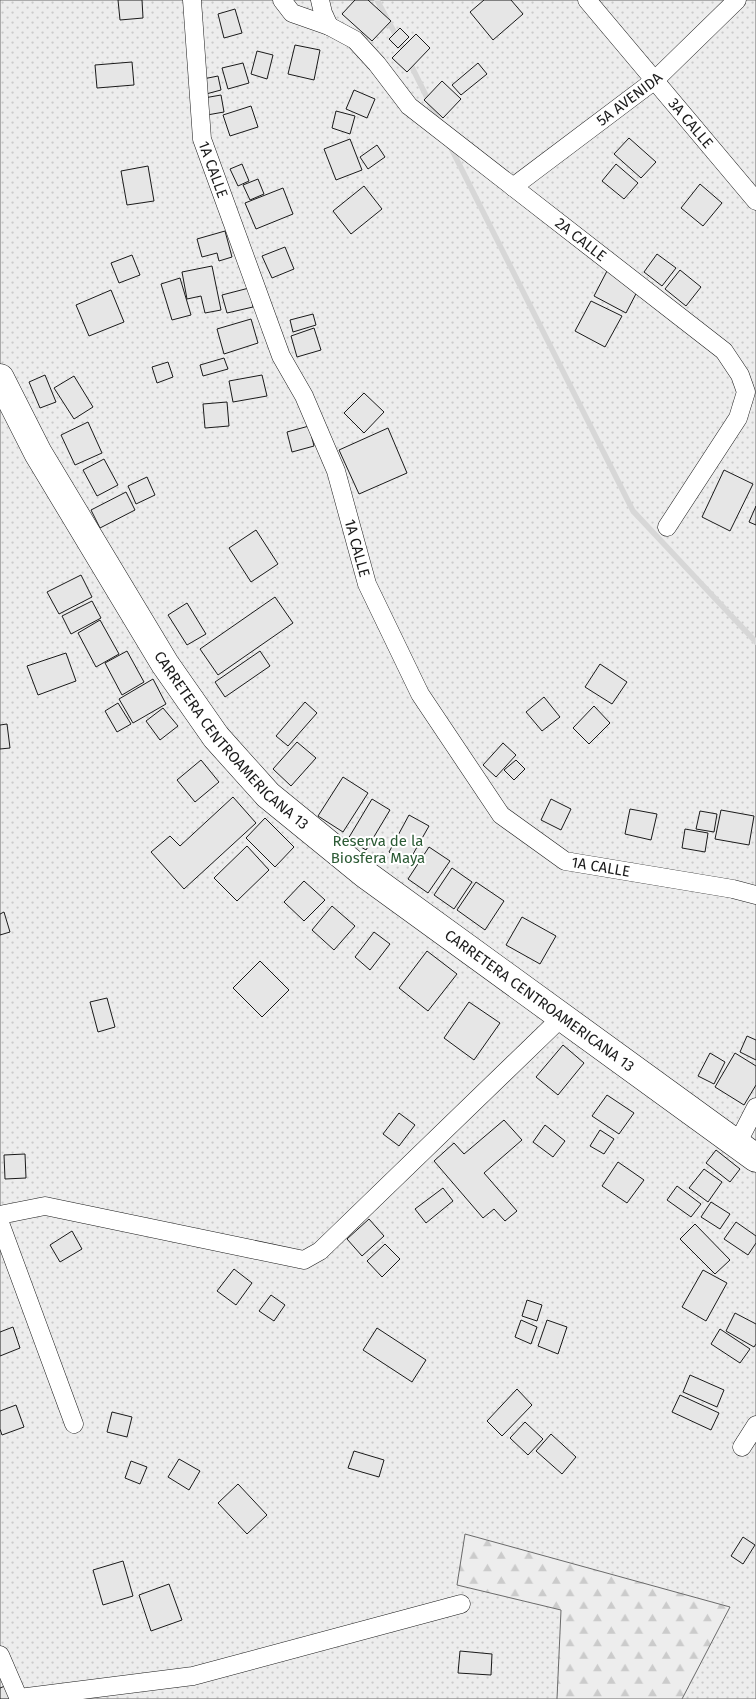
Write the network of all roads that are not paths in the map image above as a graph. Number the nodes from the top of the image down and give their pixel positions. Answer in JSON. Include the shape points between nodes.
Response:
{"nodes":[{"id":1,"x":192,"y":0,"type":"edge"},
{"id":2,"x":282,"y":0,"type":"edge"},
{"id":3,"x":320,"y":0,"type":"edge"},
{"id":4,"x":587,"y":0,"type":"edge"},
{"id":5,"x":737,"y":0,"type":"edge"},
{"id":6,"x":329,"y":26,"type":"junction"},
{"id":7,"x":655,"y":80,"type":"junction"},
{"id":8,"x":513,"y":187,"type":"junction"},
{"id":9,"x":756,"y":201,"type":"edge"},
{"id":10,"x":0,"y":378,"type":"edge"},
{"id":11,"x":667,"y":527,"type":"dead end"},
{"id":12,"x":756,"y":895,"type":"edge"},
{"id":13,"x":562,"y":1017,"type":"junction"},
{"id":14,"x":756,"y":1107,"type":"edge"},
{"id":15,"x":747,"y":1151,"type":"edge"},
{"id":16,"x":0,"y":1215,"type":"edge"},
{"id":17,"x":0,"y":1223,"type":"edge"},
{"id":18,"x":74,"y":1424,"type":"dead end"},
{"id":19,"x":756,"y":1425,"type":"edge"},
{"id":20,"x":742,"y":1447,"type":"dead end"},
{"id":21,"x":461,"y":1604,"type":"dead end"},
{"id":22,"x":0,"y":1655,"type":"edge"},
{"id":23,"x":19,"y":1699,"type":"edge"}],
"edges":[{"from":1,"to":12,"type":"street","name":"1A CALLE","via":[[202,139],[281,356],[304,396],[336,471],[367,584],[420,694],[501,815],[566,861]]},
{"from":2,"to":6,"type":"street","name":"2A CALLE","via":[[292,13]]},
{"from":3,"to":6,"type":"street"},
{"from":4,"to":7,"type":"street","name":"3A CALLE"},
{"from":5,"to":7,"type":"street","name":"5A AVENIDA"},
{"from":6,"to":8,"type":"street","name":"2A CALLE","via":[[355,40],[409,106]]},
{"from":7,"to":8,"type":"street","name":"5A AVENIDA"},
{"from":7,"to":9,"type":"street","name":"3A CALLE"},
{"from":8,"to":11,"type":"street","name":"2A CALLE","via":[[724,350],[740,375],[746,392],[738,418]]},
{"from":10,"to":13,"type":"highway","name":"CARRETERA CENTROAMERICANA 13","via":[[38,453],[154,647],[216,737],[268,795],[357,868]]},
{"from":13,"to":15,"type":"highway","name":"CARRETERA CENTROAMERICANA 13"},
{"from":13,"to":16,"type":"street","via":[[320,1251],[304,1260],[45,1206]]},
{"from":14,"to":15,"type":"street"},
{"from":17,"to":18,"type":"street"},
{"from":19,"to":20,"type":"street"},
{"from":21,"to":23,"type":"street","via":[[193,1676]]},
{"from":22,"to":23,"type":"street"}]}
